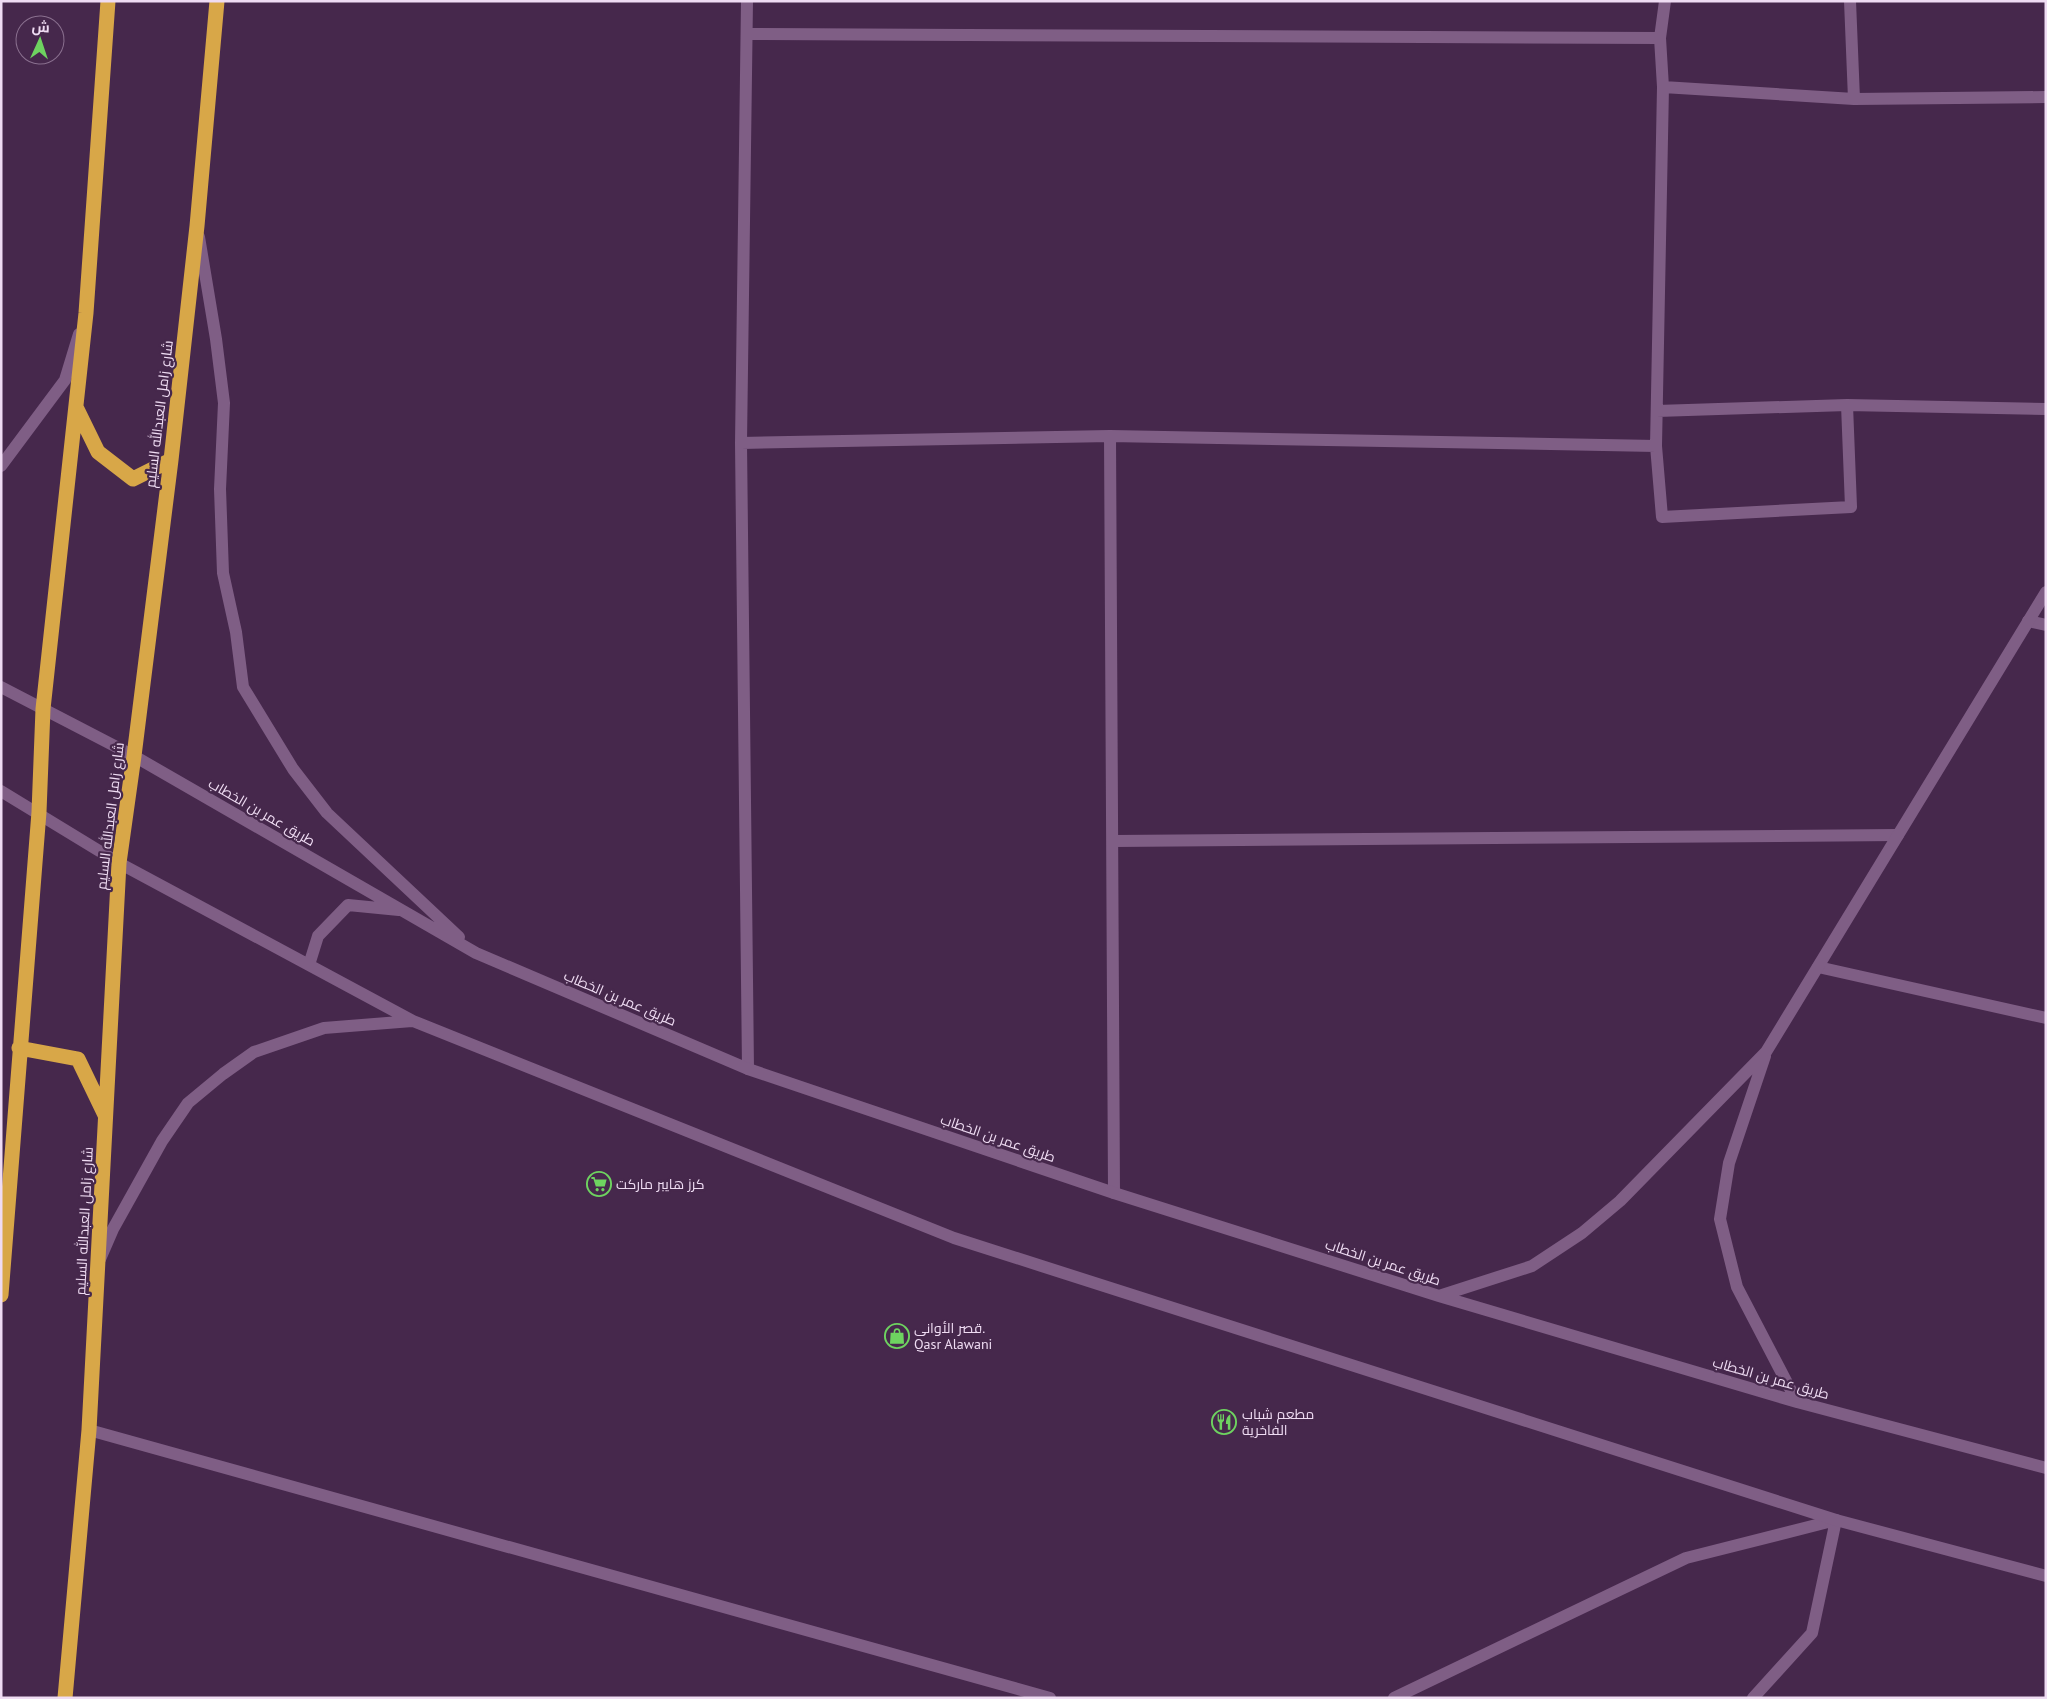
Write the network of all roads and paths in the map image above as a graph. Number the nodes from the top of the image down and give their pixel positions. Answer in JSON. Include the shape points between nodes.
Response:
{"nodes":[{"id":1,"x":108,"y":1,"type":"edge"},
{"id":2,"x":217,"y":1,"type":"edge"},
{"id":3,"x":748,"y":1,"type":"edge"},
{"id":4,"x":1665,"y":1,"type":"edge"},
{"id":5,"x":1850,"y":1,"type":"edge"},
{"id":6,"x":747,"y":34,"type":"junction"},
{"id":7,"x":1660,"y":38,"type":"junction"},
{"id":8,"x":1663,"y":87,"type":"junction"},
{"id":9,"x":2046,"y":97,"type":"edge"},
{"id":10,"x":1854,"y":99,"type":"junction"},
{"id":11,"x":197,"y":226,"type":"junction"},
{"id":12,"x":86,"y":313,"type":"junction"},
{"id":13,"x":1846,"y":404,"type":"junction"},
{"id":14,"x":76,"y":407,"type":"junction"},
{"id":15,"x":2046,"y":409,"type":"edge"},
{"id":16,"x":1657,"y":410,"type":"junction"},
{"id":17,"x":1110,"y":436,"type":"junction"},
{"id":18,"x":741,"y":443,"type":"junction"},
{"id":19,"x":1656,"y":446,"type":"junction"},
{"id":20,"x":171,"y":460,"type":"junction"},
{"id":21,"x":1,"y":466,"type":"edge"},
{"id":22,"x":2046,"y":592,"type":"edge"},
{"id":23,"x":2028,"y":621,"type":"junction"},
{"id":24,"x":2046,"y":625,"type":"edge"},
{"id":25,"x":1,"y":687,"type":"edge"},
{"id":26,"x":43,"y":709,"type":"junction"},
{"id":27,"x":134,"y":756,"type":"junction"},
{"id":28,"x":1,"y":791,"type":"edge"},
{"id":29,"x":39,"y":812,"type":"junction"},
{"id":30,"x":1898,"y":835,"type":"junction"},
{"id":31,"x":1114,"y":841,"type":"junction"},
{"id":32,"x":118,"y":863,"type":"junction"},
{"id":33,"x":404,"y":911,"type":"junction"},
{"id":34,"x":476,"y":953,"type":"junction"},
{"id":35,"x":309,"y":965,"type":"junction"},
{"id":36,"x":1818,"y":966,"type":"junction"},
{"id":37,"x":2046,"y":1018,"type":"edge"},
{"id":38,"x":413,"y":1020,"type":"junction"},
{"id":39,"x":19,"y":1048,"type":"junction"},
{"id":40,"x":1766,"y":1052,"type":"junction"},
{"id":41,"x":748,"y":1069,"type":"junction"},
{"id":42,"x":105,"y":1116,"type":"junction"},
{"id":43,"x":1114,"y":1193,"type":"junction"},
{"id":44,"x":1,"y":1236,"type":"edge"},
{"id":45,"x":5,"y":1262,"type":"junction"},
{"id":46,"x":98,"y":1263,"type":"junction"},
{"id":47,"x":1,"y":1295,"type":"edge"},
{"id":48,"x":1438,"y":1296,"type":"junction"},
{"id":49,"x":1797,"y":1402,"type":"junction"},
{"id":50,"x":89,"y":1430,"type":"junction"},
{"id":51,"x":2046,"y":1468,"type":"edge"},
{"id":52,"x":1836,"y":1520,"type":"junction"},
{"id":53,"x":2046,"y":1576,"type":"edge"},
{"id":54,"x":65,"y":1698,"type":"edge"},
{"id":55,"x":1050,"y":1698,"type":"edge"},
{"id":56,"x":1394,"y":1698,"type":"edge"},
{"id":57,"x":1753,"y":1698,"type":"edge"}],
"edges":[{"from":1,"to":12,"type":"highway"},
{"from":2,"to":11,"type":"highway","name":"شارع زامل العبدالله السليم"},
{"from":3,"to":6,"type":"street"},
{"from":4,"to":7,"type":"street"},
{"from":5,"to":10,"type":"street"},
{"from":6,"to":7,"type":"street"},
{"from":6,"to":18,"type":"street"},
{"from":7,"to":8,"type":"street"},
{"from":8,"to":10,"type":"street"},
{"from":8,"to":16,"type":"street"},
{"from":9,"to":10,"type":"street"},
{"from":11,"to":20,"type":"highway","name":"شارع زامل العبدالله السليم"},
{"from":11,"to":34,"type":"street","via":[[224,403],[220,489],[223,573],[236,632],[243,687],[293,769],[327,813]]},
{"from":12,"to":14,"type":"highway"},
{"from":12,"to":21,"type":"street","via":[[65,380]]},
{"from":13,"to":15,"type":"street"},
{"from":13,"to":16,"type":"street"},
{"from":13,"to":19,"type":"street","via":[[1851,507],[1662,517]]},
{"from":14,"to":20,"type":"highway","via":[[98,452],[133,479]]},
{"from":14,"to":26,"type":"highway"},
{"from":16,"to":19,"type":"street"},
{"from":17,"to":18,"type":"street"},
{"from":17,"to":19,"type":"street"},
{"from":17,"to":31,"type":"street"},
{"from":18,"to":41,"type":"street"},
{"from":20,"to":27,"type":"highway","name":"شارع زامل العبدالله السليم"},
{"from":22,"to":23,"type":"street"},
{"from":23,"to":24,"type":"street"},
{"from":23,"to":30,"type":"street"},
{"from":25,"to":26,"type":"street","name":"طريق عمر بن الخطاب"},
{"from":26,"to":27,"type":"street","name":"طريق عمر بن الخطاب"},
{"from":26,"to":29,"type":"highway"},
{"from":27,"to":32,"type":"highway","name":"شارع زامل العبدالله السليم"},
{"from":27,"to":33,"type":"street","name":"طريق عمر بن الخطاب"},
{"from":28,"to":29,"type":"street"},
{"from":29,"to":32,"type":"street"},
{"from":29,"to":39,"type":"highway"},
{"from":30,"to":31,"type":"street"},
{"from":30,"to":36,"type":"street"},
{"from":31,"to":43,"type":"street"},
{"from":32,"to":35,"type":"street"},
{"from":32,"to":42,"type":"highway","name":"شارع زامل العبدالله السليم"},
{"from":33,"to":34,"type":"street","name":"طريق عمر بن الخطاب"},
{"from":33,"to":35,"type":"street","via":[[348,905],[318,936]]},
{"from":34,"to":41,"type":"street","name":"طريق عمر بن الخطاب"},
{"from":35,"to":38,"type":"street"},
{"from":36,"to":37,"type":"street"},
{"from":36,"to":40,"type":"street"},
{"from":38,"to":46,"type":"street","via":[[324,1028],[254,1052],[223,1074],[188,1103],[162,1141],[112,1229]]},
{"from":38,"to":52,"type":"street","via":[[954,1238]]},
{"from":39,"to":42,"type":"highway","via":[[78,1059]]},
{"from":39,"to":45,"type":"highway"},
{"from":40,"to":48,"type":"street","via":[[1620,1201],[1582,1233],[1532,1266]]},
{"from":40,"to":49,"type":"street","via":[[1729,1163],[1720,1219],[1737,1287]]},
{"from":41,"to":43,"type":"street","name":"طريق عمر بن الخطاب"},
{"from":42,"to":46,"type":"highway","name":"شارع زامل العبدالله السليم"},
{"from":43,"to":48,"type":"street","name":"طريق عمر بن الخطاب"},
{"from":44,"to":45,"type":"street"},
{"from":45,"to":47,"type":"highway"},
{"from":46,"to":50,"type":"highway","name":"شارع زامل العبدالله السليم"},
{"from":48,"to":49,"type":"street","name":"طريق عمر بن الخطاب"},
{"from":49,"to":51,"type":"street","name":"طريق عمر بن الخطاب"},
{"from":50,"to":54,"type":"highway","name":"شارع زامل العبدالله السليم"},
{"from":50,"to":55,"type":"street"},
{"from":52,"to":53,"type":"street"},
{"from":52,"to":56,"type":"street","via":[[1686,1558]]},
{"from":52,"to":57,"type":"street","via":[[1812,1633]]}]}
